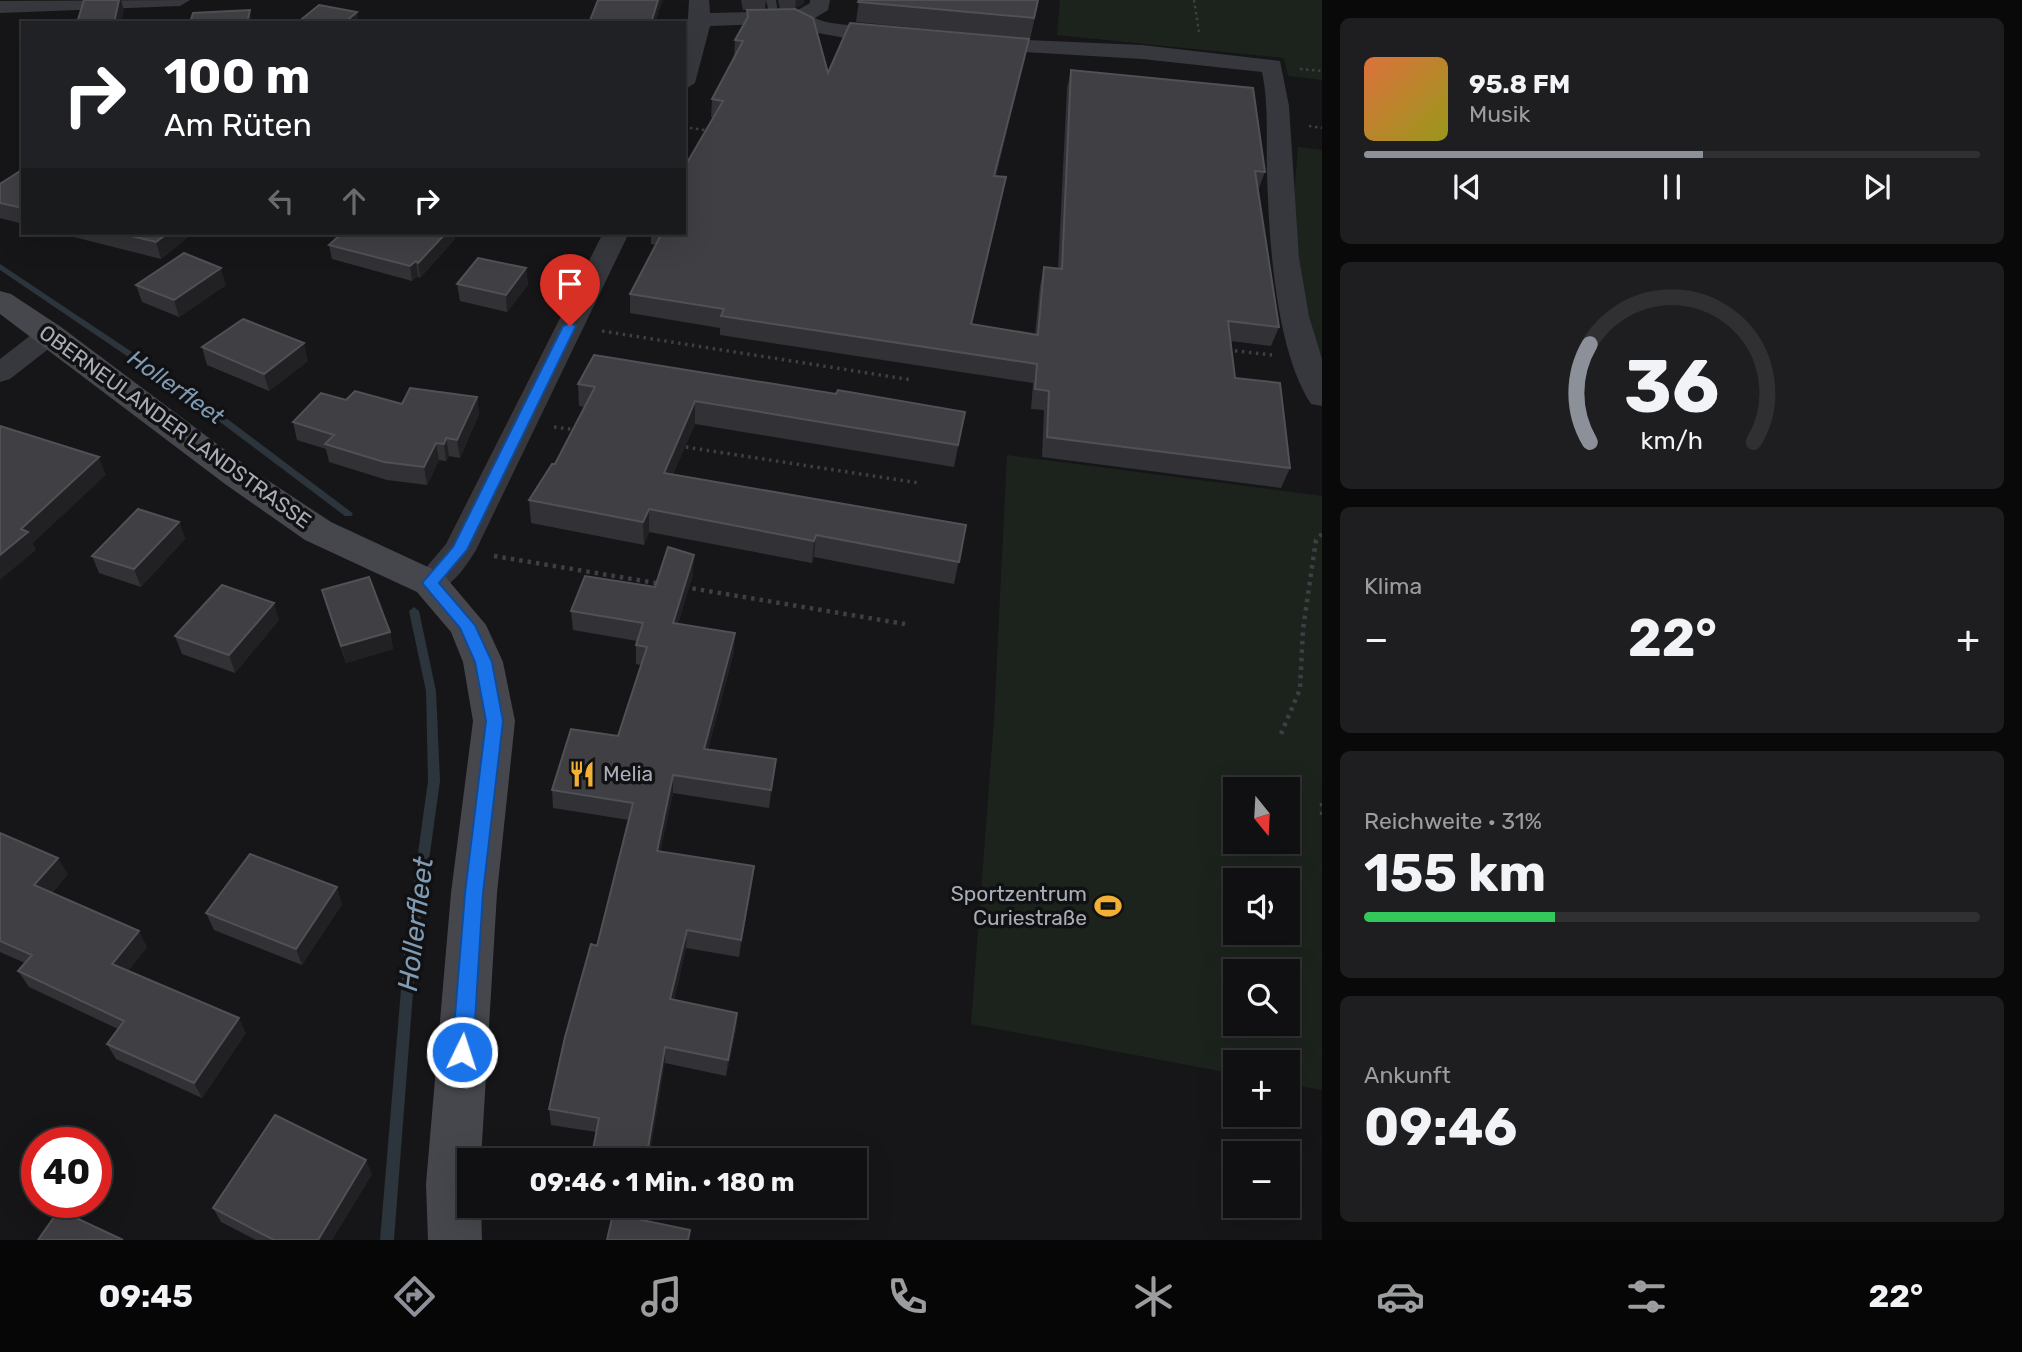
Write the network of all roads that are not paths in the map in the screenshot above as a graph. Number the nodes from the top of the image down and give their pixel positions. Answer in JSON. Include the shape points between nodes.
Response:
{"nodes":[{"id":1,"x":180,"y":0,"type":"edge"},
{"id":2,"x":820,"y":0,"type":"edge"},
{"id":3,"x":0,"y":6,"type":"edge"},
{"id":4,"x":773,"y":9,"type":"edge"},
{"id":5,"x":700,"y":10,"type":"edge"},
{"id":6,"x":800,"y":17,"type":"junction"},
{"id":7,"x":916,"y":38,"type":"edge"},
{"id":8,"x":956,"y":41,"type":"edge"},
{"id":9,"x":686,"y":77,"type":"edge"},
{"id":10,"x":615,"y":235,"type":"edge"},
{"id":11,"x":0,"y":300,"type":"edge"},
{"id":12,"x":50,"y":334,"type":"junction"},
{"id":13,"x":0,"y":373,"type":"edge"},
{"id":14,"x":1322,"y":397,"type":"edge"},
{"id":15,"x":430,"y":583,"type":"junction"},
{"id":16,"x":455,"y":1240,"type":"edge"}],
"edges":[{"from":1,"to":3,"type":"street"},
{"from":2,"to":6,"type":"street","via":[[821,6]]},
{"from":4,"to":5,"type":"street"},
{"from":4,"to":6,"type":"street"},
{"from":5,"to":9,"type":"street","via":[[699,40]]},
{"from":6,"to":7,"type":"street","via":[[810,26],[825,29]]},
{"from":8,"to":14,"type":"street","via":[[1203,57],[1272,66],[1281,123],[1279,170],[1286,247],[1307,360]]},
{"from":10,"to":15,"type":"street","via":[[459,550]]},
{"from":11,"to":12,"type":"street","name":"OBERNEULANDER LANDSTRASSE"},
{"from":12,"to":13,"type":"street"},
{"from":12,"to":15,"type":"street","name":"OBERNEULANDER LANDSTRASSE","via":[[237,476],[318,531]]},
{"from":15,"to":16,"type":"street","via":[[467,625],[483,662],[494,721],[474,893],[453,1184]]}]}
